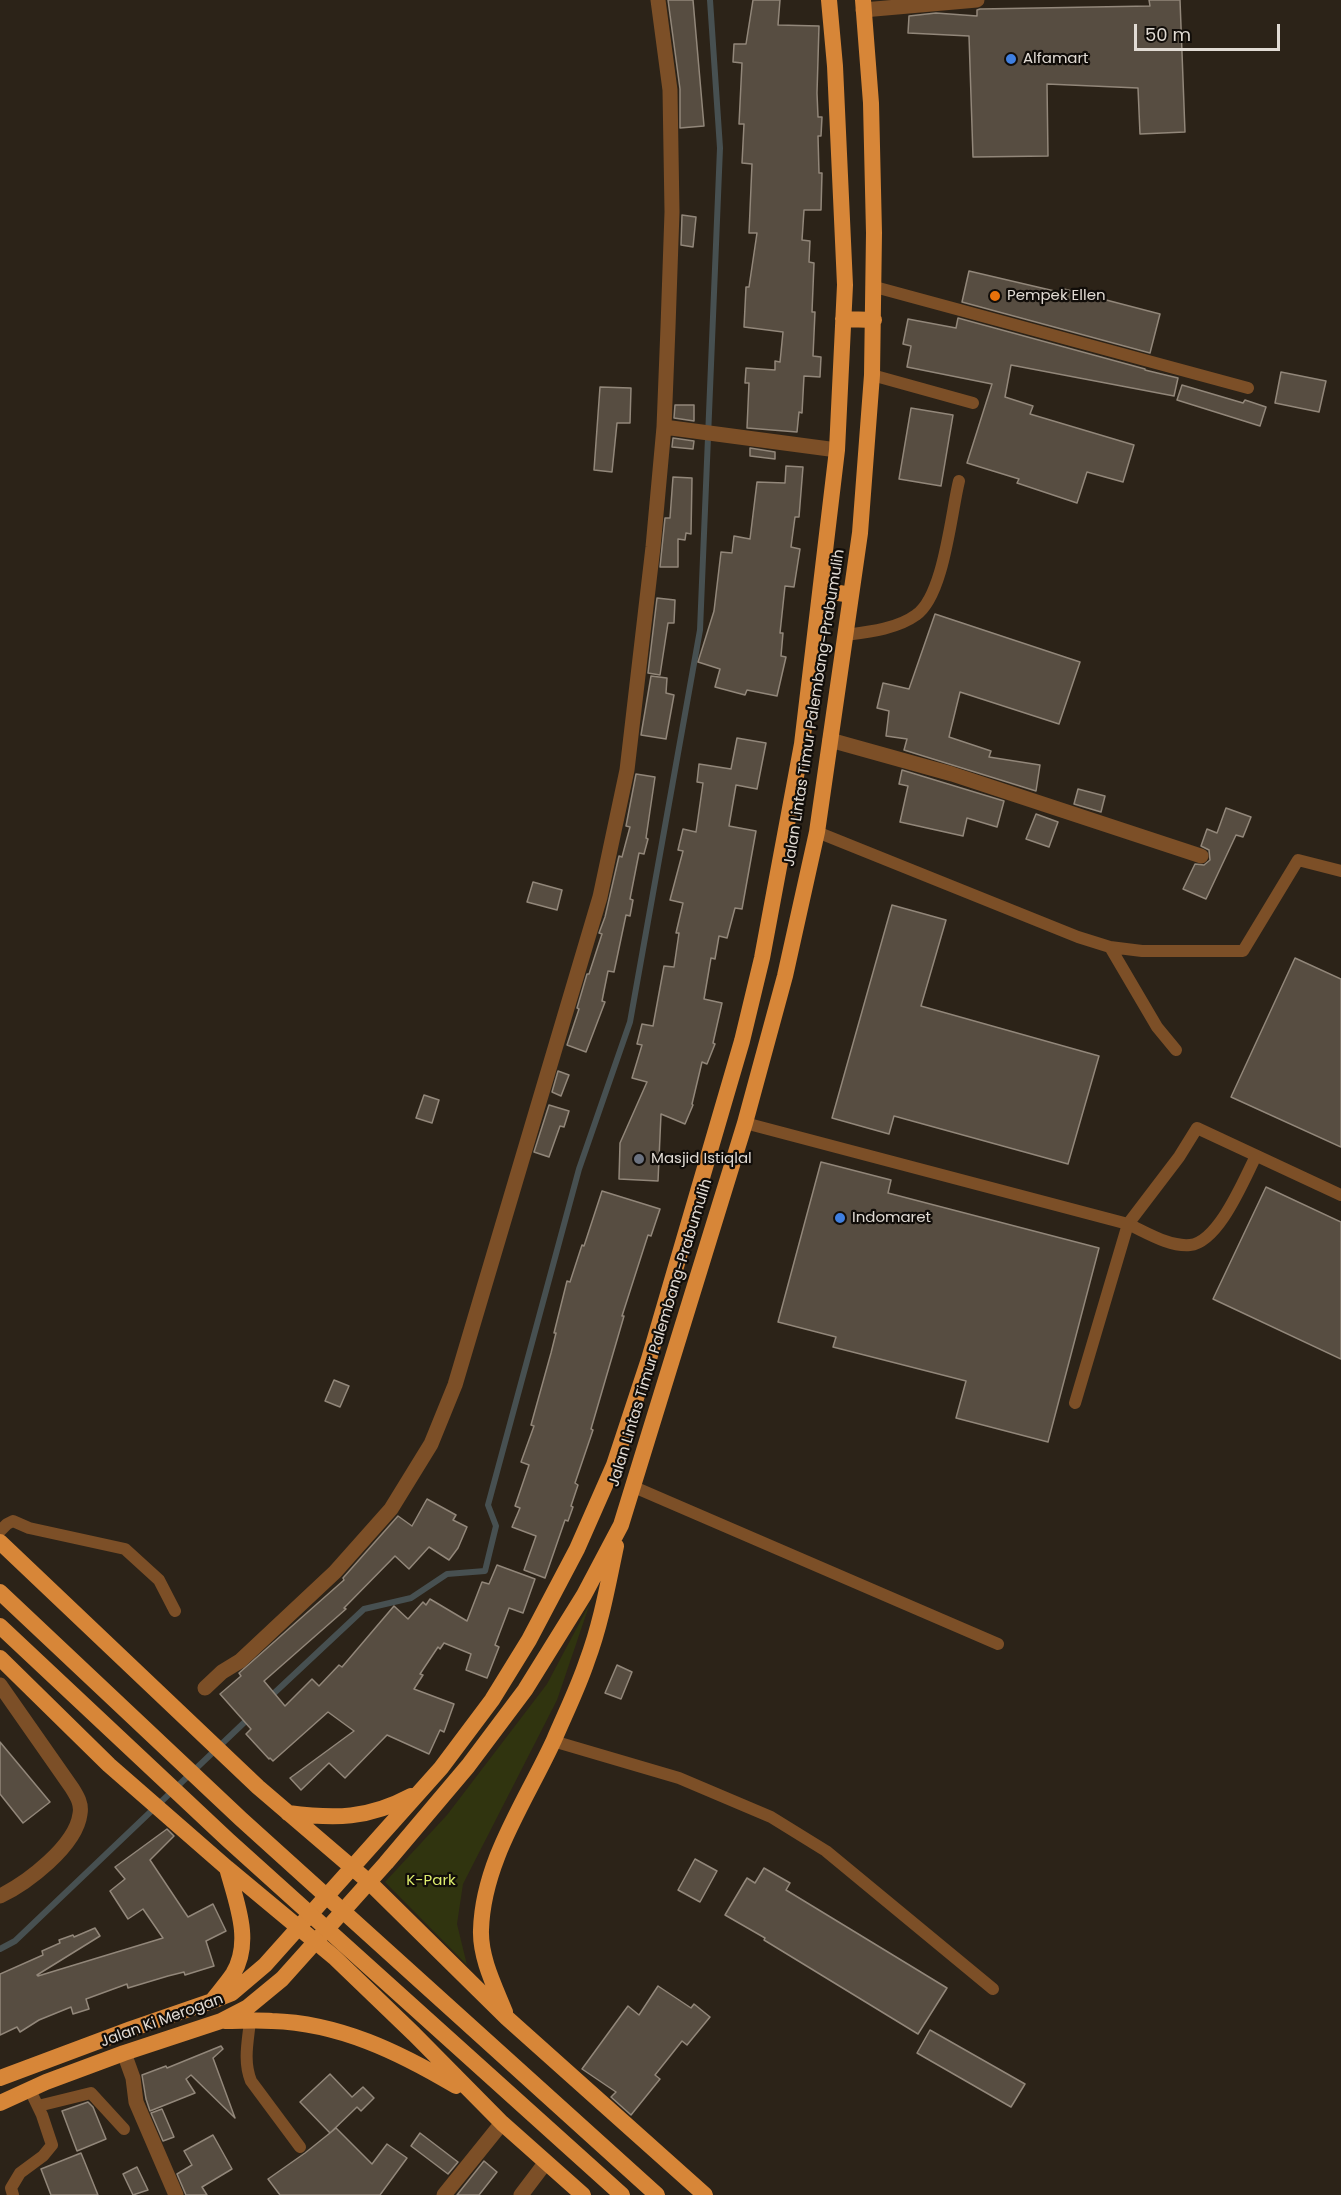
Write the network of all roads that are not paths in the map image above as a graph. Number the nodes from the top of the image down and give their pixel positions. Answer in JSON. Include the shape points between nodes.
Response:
{"nodes":[{"id":1,"x":658,"y":0,"type":"edge"},
{"id":2,"x":830,"y":0,"type":"edge"},
{"id":3,"x":977,"y":0,"type":"edge"},
{"id":4,"x":863,"y":5,"type":"edge"},
{"id":5,"x":875,"y":287,"type":"junction"},
{"id":6,"x":843,"y":319,"type":"junction"},
{"id":7,"x":874,"y":320,"type":"junction"},
{"id":8,"x":872,"y":375,"type":"junction"},
{"id":9,"x":1248,"y":388,"type":"dead end"},
{"id":10,"x":973,"y":403,"type":"dead end"},
{"id":11,"x":664,"y":427,"type":"junction"},
{"id":12,"x":837,"y":450,"type":"junction"},
{"id":13,"x":959,"y":481,"type":"dead end"},
{"id":14,"x":821,"y":590,"type":"junction"},
{"id":15,"x":851,"y":595,"type":"junction"},
{"id":16,"x":845,"y":635,"type":"junction"},
{"id":17,"x":830,"y":740,"type":"junction"},
{"id":18,"x":817,"y":832,"type":"junction"},
{"id":19,"x":1201,"y":856,"type":"dead end"},
{"id":20,"x":1341,"y":871,"type":"edge"},
{"id":21,"x":1110,"y":947,"type":"junction"},
{"id":22,"x":1176,"y":1050,"type":"dead end"},
{"id":23,"x":745,"y":1123,"type":"junction"},
{"id":24,"x":1256,"y":1156,"type":"junction"},
{"id":25,"x":1341,"y":1195,"type":"edge"},
{"id":26,"x":1128,"y":1224,"type":"junction"},
{"id":27,"x":1075,"y":1403,"type":"dead end"},
{"id":28,"x":634,"y":1487,"type":"junction"},
{"id":29,"x":621,"y":1525,"type":"junction"},
{"id":30,"x":0,"y":1531,"type":"edge"},
{"id":31,"x":0,"y":1542,"type":"edge"},
{"id":32,"x":0,"y":1592,"type":"edge"},
{"id":33,"x":174,"y":1611,"type":"dead end"},
{"id":34,"x":0,"y":1626,"type":"edge"},
{"id":35,"x":998,"y":1644,"type":"dead end"},
{"id":36,"x":0,"y":1658,"type":"edge"},
{"id":37,"x":0,"y":1685,"type":"edge"},
{"id":38,"x":205,"y":1688,"type":"dead end"},
{"id":39,"x":553,"y":1741,"type":"junction"},
{"id":40,"x":420,"y":1791,"type":"junction"},
{"id":41,"x":287,"y":1813,"type":"junction"},
{"id":42,"x":352,"y":1867,"type":"junction"},
{"id":43,"x":227,"y":1868,"type":"junction"},
{"id":44,"x":369,"y":1882,"type":"junction"},
{"id":45,"x":0,"y":1896,"type":"edge"},
{"id":46,"x":299,"y":1927,"type":"junction"},
{"id":47,"x":316,"y":1942,"type":"junction"},
{"id":48,"x":993,"y":1989,"type":"dead end"},
{"id":49,"x":212,"y":2001,"type":"junction"},
{"id":50,"x":507,"y":2018,"type":"junction"},
{"id":51,"x":221,"y":2021,"type":"junction"},
{"id":52,"x":250,"y":2021,"type":"junction"},
{"id":53,"x":124,"y":2053,"type":"junction"},
{"id":54,"x":0,"y":2078,"type":"edge"},
{"id":55,"x":30,"y":2090,"type":"junction"},
{"id":56,"x":475,"y":2097,"type":"junction"},
{"id":57,"x":0,"y":2103,"type":"edge"},
{"id":58,"x":38,"y":2106,"type":"junction"},
{"id":59,"x":502,"y":2123,"type":"junction"},
{"id":60,"x":124,"y":2129,"type":"dead end"},
{"id":61,"x":300,"y":2147,"type":"dead end"},
{"id":62,"x":546,"y":2162,"type":"junction"},
{"id":63,"x":13,"y":2195,"type":"edge"},
{"id":64,"x":176,"y":2195,"type":"edge"},
{"id":65,"x":444,"y":2195,"type":"edge"},
{"id":66,"x":520,"y":2195,"type":"edge"},
{"id":67,"x":583,"y":2195,"type":"edge"},
{"id":68,"x":622,"y":2195,"type":"edge"},
{"id":69,"x":657,"y":2195,"type":"edge"},
{"id":70,"x":705,"y":2195,"type":"edge"}],
"edges":[{"from":1,"to":11,"type":"street","via":[[670,90],[672,201]]},
{"from":2,"to":6,"type":"highway","name":"Jalan Lintas Timur Palembang-Prabumulih"},
{"from":3,"to":4,"type":"street"},
{"from":4,"to":5,"type":"highway","name":"Jalan Lintas Timur Palembang-Prabumulih","via":[[871,103]]},
{"from":5,"to":7,"type":"highway","name":"Jalan Lintas Timur Palembang-Prabumulih"},
{"from":5,"to":9,"type":"lane"},
{"from":6,"to":7,"type":"highway"},
{"from":6,"to":12,"type":"highway","name":"Jalan Lintas Timur Palembang-Prabumulih"},
{"from":7,"to":8,"type":"highway","name":"Jalan Lintas Timur Palembang-Prabumulih"},
{"from":8,"to":10,"type":"lane"},
{"from":8,"to":15,"type":"highway","name":"Jalan Lintas Timur Palembang-Prabumulih","via":[[860,533]]},
{"from":11,"to":12,"type":"street"},
{"from":11,"to":38,"type":"street","via":[[627,770],[600,897],[455,1385],[431,1444],[391,1509],[335,1572],[240,1661]]},
{"from":12,"to":14,"type":"highway","name":"Jalan Lintas Timur Palembang-Prabumulih"},
{"from":13,"to":16,"type":"lane","via":[[938,580],[926,605],[902,622]]},
{"from":14,"to":15,"type":"highway"},
{"from":14,"to":40,"type":"highway","name":"Jalan Lintas Timur Palembang-Prabumulih","via":[[802,744],[762,958],[742,1041],[666,1302],[614,1465],[577,1549],[529,1640],[492,1700]]},
{"from":15,"to":16,"type":"highway","name":"Jalan Lintas Timur Palembang-Prabumulih"},
{"from":16,"to":17,"type":"highway","name":"Jalan Lintas Timur Palembang-Prabumulih"},
{"from":17,"to":18,"type":"highway","name":"Jalan Lintas Timur Palembang-Prabumulih"},
{"from":17,"to":19,"type":"street","via":[[952,774]]},
{"from":18,"to":21,"type":"lane"},
{"from":18,"to":23,"type":"highway","name":"Jalan Lintas Timur Palembang-Prabumulih","via":[[785,976]]},
{"from":20,"to":21,"type":"lane","via":[[1298,860],[1243,951],[1142,951]]},
{"from":21,"to":22,"type":"lane","via":[[1157,1028]]},
{"from":23,"to":26,"type":"lane"},
{"from":23,"to":28,"type":"highway","name":"Jalan Lintas Timur Palembang-Prabumulih"},
{"from":24,"to":25,"type":"lane"},
{"from":24,"to":26,"type":"lane","via":[[1226,1214],[1205,1239],[1191,1245],[1172,1243]]},
{"from":24,"to":26,"type":"lane","via":[[1197,1128]]},
{"from":26,"to":27,"type":"lane"},
{"from":28,"to":29,"type":"highway","name":"Jalan Lintas Timur Palembang-Prabumulih"},
{"from":28,"to":35,"type":"lane"},
{"from":29,"to":39,"type":"highway","via":[[588,1660]]},
{"from":29,"to":44,"type":"highway","name":"Jalan Lintas Timur Palembang-Prabumulih","via":[[584,1595],[525,1690],[468,1766]]},
{"from":30,"to":33,"type":"lane","via":[[13,1521],[125,1549],[159,1580]]},
{"from":31,"to":41,"type":"highway"},
{"from":32,"to":69,"type":"highway","bridge":true,"via":[[241,1819]]},
{"from":34,"to":68,"type":"highway","bridge":true,"via":[[228,1840]]},
{"from":36,"to":43,"type":"highway","via":[[109,1765]]},
{"from":37,"to":45,"type":"street","via":[[72,1788],[81,1813],[65,1845],[33,1876]]},
{"from":39,"to":48,"type":"lane","via":[[680,1778],[771,1817],[825,1851]]},
{"from":39,"to":50,"type":"highway","via":[[502,1846],[482,1909],[483,1952]]},
{"from":40,"to":41,"type":"highway","via":[[393,1806],[348,1817]]},
{"from":40,"to":42,"type":"highway","name":"Jalan Lintas Timur Palembang-Prabumulih"},
{"from":41,"to":42,"type":"highway"},
{"from":42,"to":44,"type":"highway"},
{"from":42,"to":46,"type":"highway","name":"Jalan Lintas Timur Palembang-Prabumulih"},
{"from":43,"to":46,"type":"highway"},
{"from":43,"to":49,"type":"highway","via":[[243,1936],[234,1972]]},
{"from":44,"to":47,"type":"highway","name":"Jalan Lintas Timur Palembang-Prabumulih"},
{"from":44,"to":50,"type":"highway"},
{"from":46,"to":47,"type":"highway"},
{"from":46,"to":49,"type":"highway","name":"Jalan Ki Merogan","via":[[249,1980]]},
{"from":47,"to":51,"type":"highway","name":"Jalan Ki Merogan","via":[[264,1995]]},
{"from":47,"to":56,"type":"highway"},
{"from":49,"to":54,"type":"highway","name":"Jalan Ki Merogan"},
{"from":50,"to":70,"type":"highway"},
{"from":51,"to":52,"type":"highway"},
{"from":51,"to":53,"type":"highway","name":"Jalan Ki Merogan"},
{"from":52,"to":56,"type":"highway","via":[[302,2024],[366,2040],[409,2059]]},
{"from":52,"to":61,"type":"lane","via":[[247,2071]]},
{"from":53,"to":55,"type":"highway","name":"Jalan Ki Merogan"},
{"from":53,"to":64,"type":"street","via":[[136,2102]]},
{"from":55,"to":57,"type":"highway","name":"Jalan Ki Merogan"},
{"from":55,"to":58,"type":"lane"},
{"from":56,"to":59,"type":"highway"},
{"from":58,"to":60,"type":"lane","via":[[91,2093]]},
{"from":58,"to":63,"type":"lane","via":[[52,2145],[20,2172],[11,2188]]},
{"from":59,"to":62,"type":"highway"},
{"from":59,"to":65,"type":"street"},
{"from":62,"to":66,"type":"street"},
{"from":62,"to":67,"type":"highway"}]}
